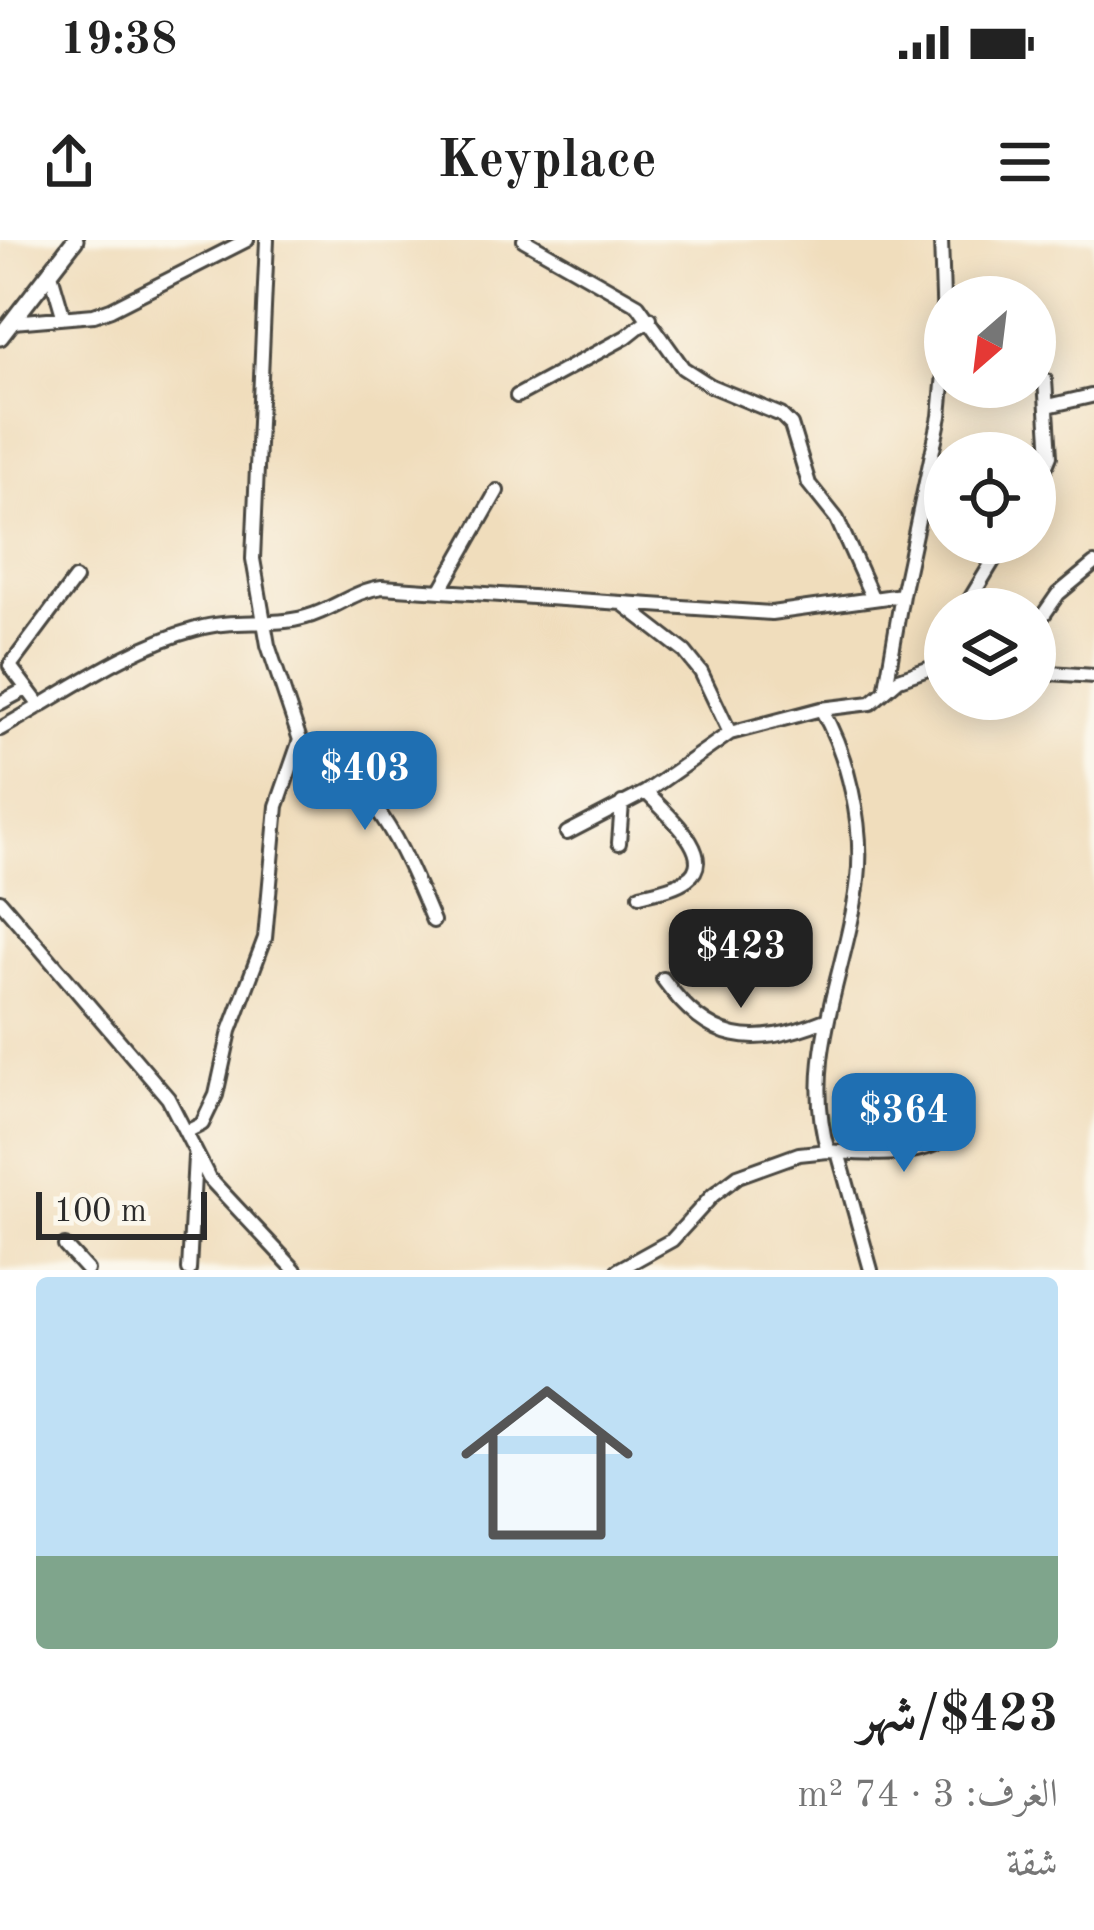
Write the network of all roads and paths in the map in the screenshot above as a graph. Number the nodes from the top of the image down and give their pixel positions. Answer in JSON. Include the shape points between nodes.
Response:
{"nodes":[{"id":1,"x":76,"y":240,"type":"edge"},
{"id":2,"x":247,"y":240,"type":"edge"},
{"id":3,"x":267,"y":240,"type":"edge"},
{"id":4,"x":524,"y":240,"type":"edge"},
{"id":5,"x":941,"y":240,"type":"edge"},
{"id":6,"x":51,"y":274,"type":"junction"},
{"id":7,"x":942,"y":276,"type":"edge"},
{"id":8,"x":63,"y":315,"type":"junction"},
{"id":9,"x":650,"y":318,"type":"junction"},
{"id":10,"x":13,"y":322,"type":"junction"},
{"id":11,"x":0,"y":337,"type":"edge"},
{"id":12,"x":517,"y":396,"type":"dead end"},
{"id":13,"x":1091,"y":396,"type":"edge"},
{"id":14,"x":1056,"y":404,"type":"edge"},
{"id":15,"x":941,"y":408,"type":"edge"},
{"id":16,"x":497,"y":491,"type":"dead end"},
{"id":17,"x":1094,"y":563,"type":"edge"},
{"id":18,"x":75,"y":579,"type":"dead end"},
{"id":19,"x":440,"y":591,"type":"junction"},
{"id":20,"x":902,"y":596,"type":"junction"},
{"id":21,"x":872,"y":597,"type":"junction"},
{"id":22,"x":1056,"y":597,"type":"edge"},
{"id":23,"x":622,"y":604,"type":"junction"},
{"id":24,"x":266,"y":620,"type":"junction"},
{"id":25,"x":924,"y":670,"type":"edge"},
{"id":26,"x":1056,"y":673,"type":"edge"},
{"id":27,"x":1094,"y":676,"type":"edge"},
{"id":28,"x":886,"y":687,"type":"junction"},
{"id":29,"x":26,"y":689,"type":"junction"},
{"id":30,"x":0,"y":703,"type":"edge"},
{"id":31,"x":40,"y":706,"type":"junction"},
{"id":32,"x":820,"y":709,"type":"junction"},
{"id":33,"x":0,"y":729,"type":"edge"},
{"id":34,"x":730,"y":733,"type":"junction"},
{"id":35,"x":300,"y":740,"type":"junction"},
{"id":36,"x":646,"y":792,"type":"junction"},
{"id":37,"x":622,"y":803,"type":"junction"},
{"id":38,"x":567,"y":833,"type":"dead end"},
{"id":39,"x":619,"y":843,"type":"dead end"},
{"id":40,"x":640,"y":896,"type":"dead end"},
{"id":41,"x":0,"y":901,"type":"edge"},
{"id":42,"x":433,"y":921,"type":"dead end"},
{"id":43,"x":663,"y":980,"type":"dead end"},
{"id":44,"x":825,"y":1021,"type":"junction"},
{"id":45,"x":956,"y":1129,"type":"dead end"},
{"id":46,"x":188,"y":1131,"type":"junction"},
{"id":47,"x":833,"y":1151,"type":"junction"},
{"id":48,"x":195,"y":1155,"type":"junction"},
{"id":49,"x":65,"y":1246,"type":"dead end"},
{"id":50,"x":87,"y":1270,"type":"edge"},
{"id":51,"x":189,"y":1270,"type":"edge"},
{"id":52,"x":296,"y":1270,"type":"edge"},
{"id":53,"x":618,"y":1270,"type":"edge"},
{"id":54,"x":871,"y":1270,"type":"edge"}],
"edges":[{"from":1,"to":6,"type":"main road"},
{"from":2,"to":8,"type":"street","via":[[111,309]]},
{"from":3,"to":24,"type":"street","via":[[253,539]]},
{"from":4,"to":9,"type":"street","via":[[622,292]]},
{"from":5,"to":7,"type":"street"},
{"from":6,"to":8,"type":"street"},
{"from":6,"to":10,"type":"main road"},
{"from":8,"to":10,"type":"street"},
{"from":9,"to":12,"type":"street"},
{"from":9,"to":21,"type":"street","via":[[683,368],[791,425],[808,484],[837,519]]},
{"from":10,"to":11,"type":"main road"},
{"from":13,"to":14,"type":"street"},
{"from":15,"to":20,"type":"street"},
{"from":16,"to":19,"type":"street"},
{"from":17,"to":22,"type":"street"},
{"from":18,"to":29,"type":"street","via":[[14,656],[10,666]]},
{"from":19,"to":23,"type":"street"},
{"from":19,"to":24,"type":"street","via":[[364,589],[301,619]]},
{"from":20,"to":21,"type":"street"},
{"from":20,"to":28,"type":"street"},
{"from":21,"to":23,"type":"street","via":[[771,613]]},
{"from":23,"to":34,"type":"street","via":[[685,652]]},
{"from":24,"to":31,"type":"street","via":[[174,635]]},
{"from":24,"to":35,"type":"street"},
{"from":25,"to":28,"type":"street"},
{"from":26,"to":27,"type":"street"},
{"from":28,"to":32,"type":"street","via":[[871,703]]},
{"from":29,"to":30,"type":"street"},
{"from":29,"to":31,"type":"street"},
{"from":31,"to":33,"type":"street"},
{"from":32,"to":34,"type":"street"},
{"from":32,"to":44,"type":"street","via":[[845,771],[859,845]]},
{"from":34,"to":36,"type":"street"},
{"from":35,"to":42,"type":"street","via":[[362,787]]},
{"from":35,"to":46,"type":"street","via":[[277,806],[260,958],[209,1113]]},
{"from":36,"to":37,"type":"street"},
{"from":36,"to":40,"type":"street","via":[[698,856],[686,880]]},
{"from":37,"to":38,"type":"street"},
{"from":37,"to":39,"type":"street"},
{"from":41,"to":46,"type":"street","via":[[169,1098]]},
{"from":43,"to":44,"type":"street","via":[[692,1016],[730,1034],[769,1036]]},
{"from":44,"to":47,"type":"street","via":[[821,1129]]},
{"from":45,"to":47,"type":"street","via":[[914,1150]]},
{"from":46,"to":48,"type":"street"},
{"from":47,"to":53,"type":"street","via":[[738,1176],[672,1240]]},
{"from":47,"to":54,"type":"street"},
{"from":48,"to":51,"type":"street"},
{"from":48,"to":52,"type":"street"},
{"from":49,"to":50,"type":"street"}]}
